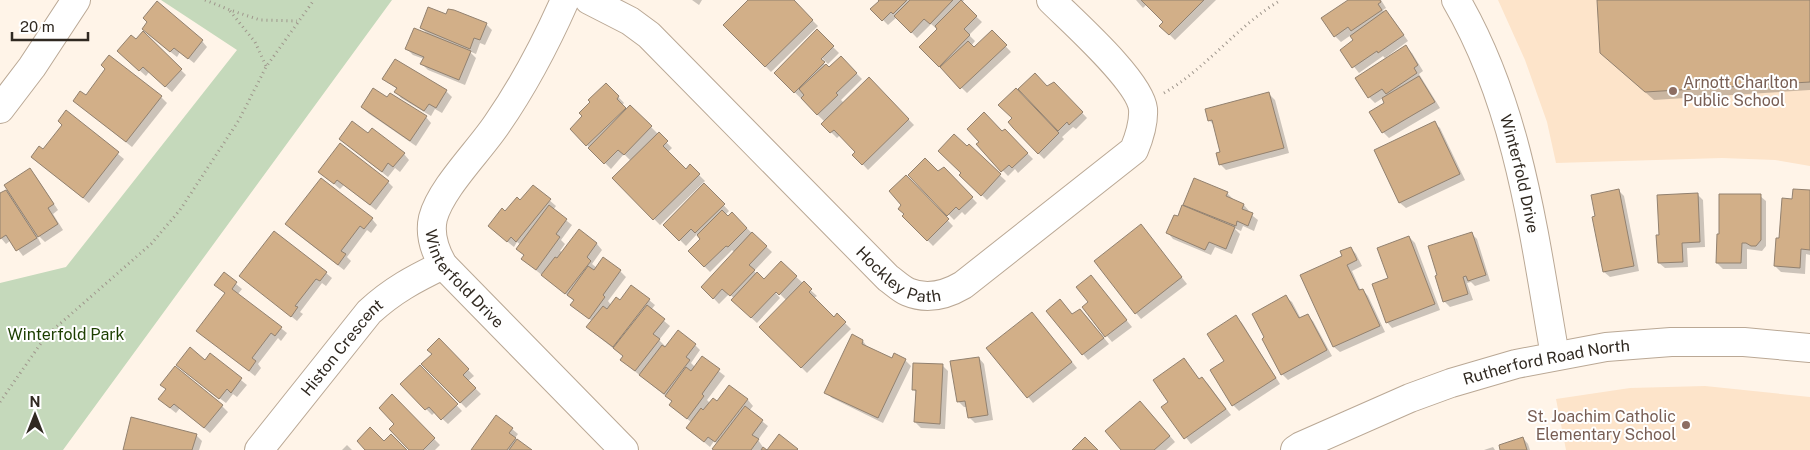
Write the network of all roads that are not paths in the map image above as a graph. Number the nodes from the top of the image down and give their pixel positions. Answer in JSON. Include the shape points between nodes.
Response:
{"nodes":[{"id":1,"x":76,"y":0,"type":"edge"},
{"id":2,"x":565,"y":0,"type":"edge"},
{"id":3,"x":589,"y":0,"type":"edge"},
{"id":4,"x":1052,"y":0,"type":"edge"},
{"id":5,"x":1456,"y":0,"type":"edge"},
{"id":6,"x":0,"y":109,"type":"edge"},
{"id":7,"x":444,"y":265,"type":"junction"},
{"id":8,"x":1810,"y":348,"type":"edge"},
{"id":9,"x":1555,"y":356,"type":"junction"},
{"id":10,"x":259,"y":450,"type":"edge"},
{"id":11,"x":624,"y":450,"type":"edge"},
{"id":12,"x":1296,"y":450,"type":"edge"}],
"edges":[{"from":1,"to":6,"type":"street","via":[[32,68]]},
{"from":2,"to":7,"type":"street","name":"Winterfold Drive","via":[[526,80],[437,208],[432,235],[434,249]]},
{"from":3,"to":4,"type":"street","name":"Hockley Path","via":[[630,21],[649,35],[888,278],[908,292],[929,297],[951,292],[963,285],[1134,150],[1139,138],[1143,108],[1137,92],[1126,76]]},
{"from":5,"to":9,"type":"street","name":"Winterfold Drive","via":[[1489,67],[1510,128]]},
{"from":7,"to":10,"type":"street","name":"Histon Crescent","via":[[404,284],[369,312]]},
{"from":7,"to":11,"type":"street","name":"Winterfold Drive"},
{"from":8,"to":9,"type":"street","name":"Rutherford Road North","via":[[1744,342],[1671,342],[1606,347]]},
{"from":9,"to":12,"type":"street","name":"Rutherford Road North","via":[[1451,383],[1375,412]]}]}
